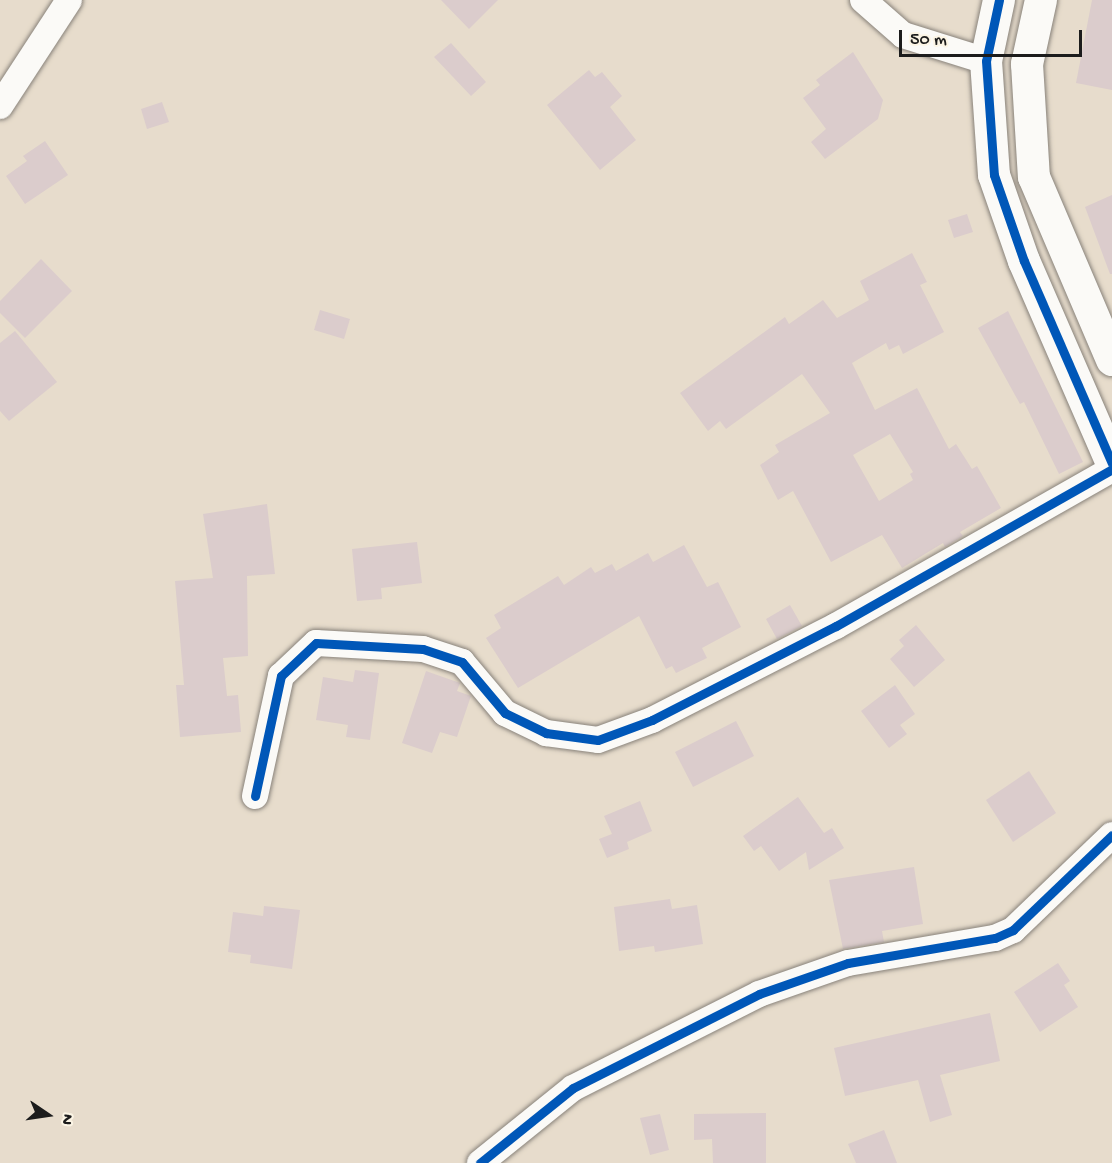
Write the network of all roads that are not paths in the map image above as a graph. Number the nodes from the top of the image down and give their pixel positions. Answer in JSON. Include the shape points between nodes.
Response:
{"nodes":[{"id":1,"x":69,"y":0,"type":"edge"},
{"id":2,"x":863,"y":0,"type":"edge"},
{"id":3,"x":999,"y":0,"type":"edge"},
{"id":4,"x":1041,"y":0,"type":"edge"},
{"id":5,"x":986,"y":61,"type":"junction"},
{"id":6,"x":0,"y":106,"type":"edge"},
{"id":7,"x":1112,"y":360,"type":"edge"},
{"id":8,"x":1112,"y":463,"type":"edge"},
{"id":9,"x":1112,"y":468,"type":"edge"},
{"id":10,"x":255,"y":796,"type":"dead end"},
{"id":11,"x":1112,"y":835,"type":"edge"},
{"id":12,"x":480,"y":1163,"type":"edge"}],
"edges":[{"from":1,"to":6,"type":"street"},
{"from":2,"to":5,"type":"street","via":[[903,35]]},
{"from":3,"to":5,"type":"street"},
{"from":4,"to":7,"type":"street","via":[[1027,64],[1034,177]]},
{"from":5,"to":8,"type":"street","via":[[994,175],[1024,261]]},
{"from":9,"to":10,"type":"street","via":[[836,626],[652,720],[598,740],[546,733],[505,713],[462,662],[423,649],[316,643],[281,676]]},
{"from":11,"to":12,"type":"street","via":[[1013,930],[995,938],[848,963],[759,994],[573,1088]]}]}
